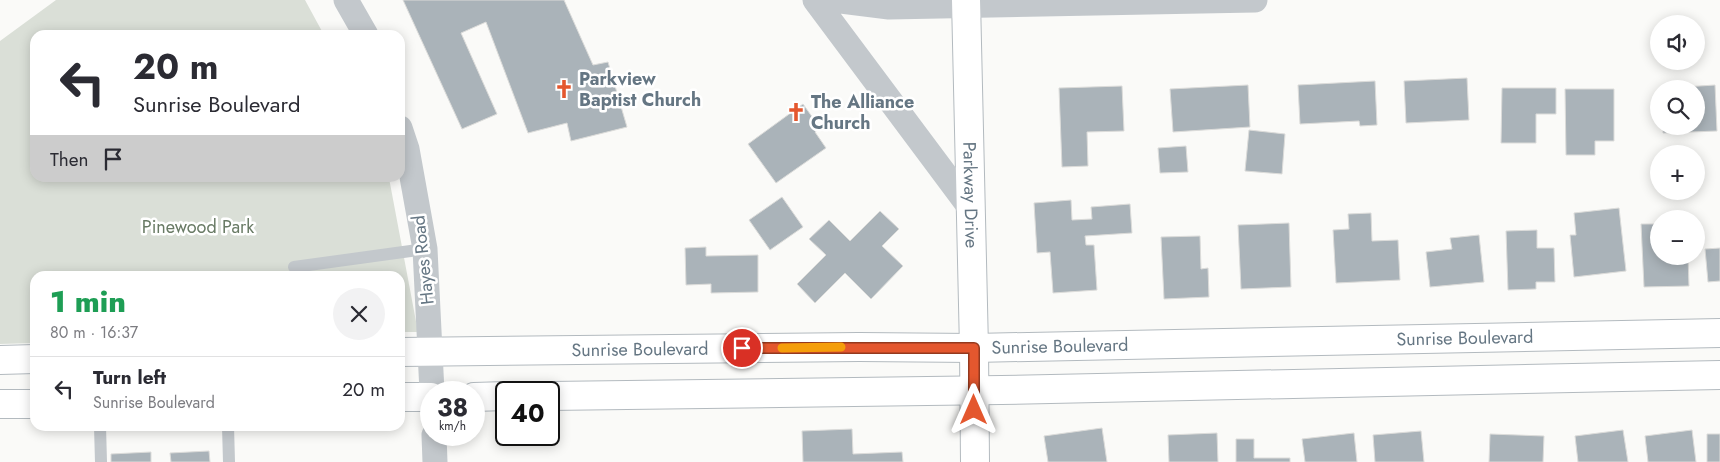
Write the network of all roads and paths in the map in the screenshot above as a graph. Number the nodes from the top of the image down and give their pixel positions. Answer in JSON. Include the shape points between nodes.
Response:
{"nodes":[{"id":1,"x":346,"y":0,"type":"edge"},
{"id":2,"x":815,"y":0,"type":"edge"},
{"id":3,"x":834,"y":0,"type":"edge"},
{"id":4,"x":1255,"y":0,"type":"edge"},
{"id":5,"x":966,"y":3,"type":"edge"},
{"id":6,"x":363,"y":30,"type":"edge"},
{"id":7,"x":405,"y":143,"type":"edge"},
{"id":8,"x":971,"y":208,"type":"junction"},
{"id":9,"x":425,"y":249,"type":"junction"},
{"id":10,"x":294,"y":267,"type":"dead end"},
{"id":11,"x":1720,"y":333,"type":"edge"},
{"id":12,"x":974,"y":348,"type":"junction"},
{"id":13,"x":405,"y":352,"type":"edge"},
{"id":14,"x":431,"y":352,"type":"junction"},
{"id":15,"x":30,"y":359,"type":"edge"},
{"id":16,"x":0,"y":360,"type":"edge"},
{"id":17,"x":1720,"y":375,"type":"edge"},
{"id":18,"x":432,"y":381,"type":"edge"},
{"id":19,"x":974,"y":390,"type":"junction"},
{"id":20,"x":560,"y":396,"type":"edge"},
{"id":21,"x":405,"y":397,"type":"edge"},
{"id":22,"x":420,"y":397,"type":"edge"},
{"id":23,"x":0,"y":404,"type":"edge"},
{"id":24,"x":30,"y":404,"type":"edge"},
{"id":25,"x":100,"y":431,"type":"edge"},
{"id":26,"x":228,"y":431,"type":"edge"},
{"id":27,"x":434,"y":446,"type":"edge"},
{"id":28,"x":100,"y":462,"type":"edge"},
{"id":29,"x":229,"y":462,"type":"edge"},
{"id":30,"x":435,"y":462,"type":"edge"},
{"id":31,"x":974,"y":462,"type":"edge"}],
"edges":[{"from":1,"to":6,"type":"street"},
{"from":2,"to":8,"type":"street"},
{"from":3,"to":5,"type":"street","via":[[889,7]]},
{"from":4,"to":5,"type":"street"},
{"from":5,"to":8,"type":"main road","name":"Parkway Drive"},
{"from":7,"to":9,"type":"street","name":"Hayes Road"},
{"from":8,"to":12,"type":"main road","name":"Parkway Drive"},
{"from":9,"to":10,"type":"lane"},
{"from":9,"to":14,"type":"street","name":"Hayes Road"},
{"from":11,"to":12,"type":"main road","name":"Sunrise Boulevard"},
{"from":12,"to":14,"type":"main road","name":"Sunrise Boulevard"},
{"from":12,"to":19,"type":"main road","name":"Parkway Drive"},
{"from":13,"to":14,"type":"main road","name":"Sunrise Boulevard"},
{"from":14,"to":18,"type":"street","name":"Hayes Road"},
{"from":15,"to":16,"type":"main road"},
{"from":17,"to":19,"type":"main road"},
{"from":19,"to":20,"type":"main road"},
{"from":19,"to":31,"type":"main road","name":"Parkway Drive"},
{"from":21,"to":22,"type":"main road"},
{"from":23,"to":24,"type":"main road"},
{"from":25,"to":28,"type":"lane"},
{"from":26,"to":29,"type":"lane"},
{"from":27,"to":30,"type":"street"}]}
